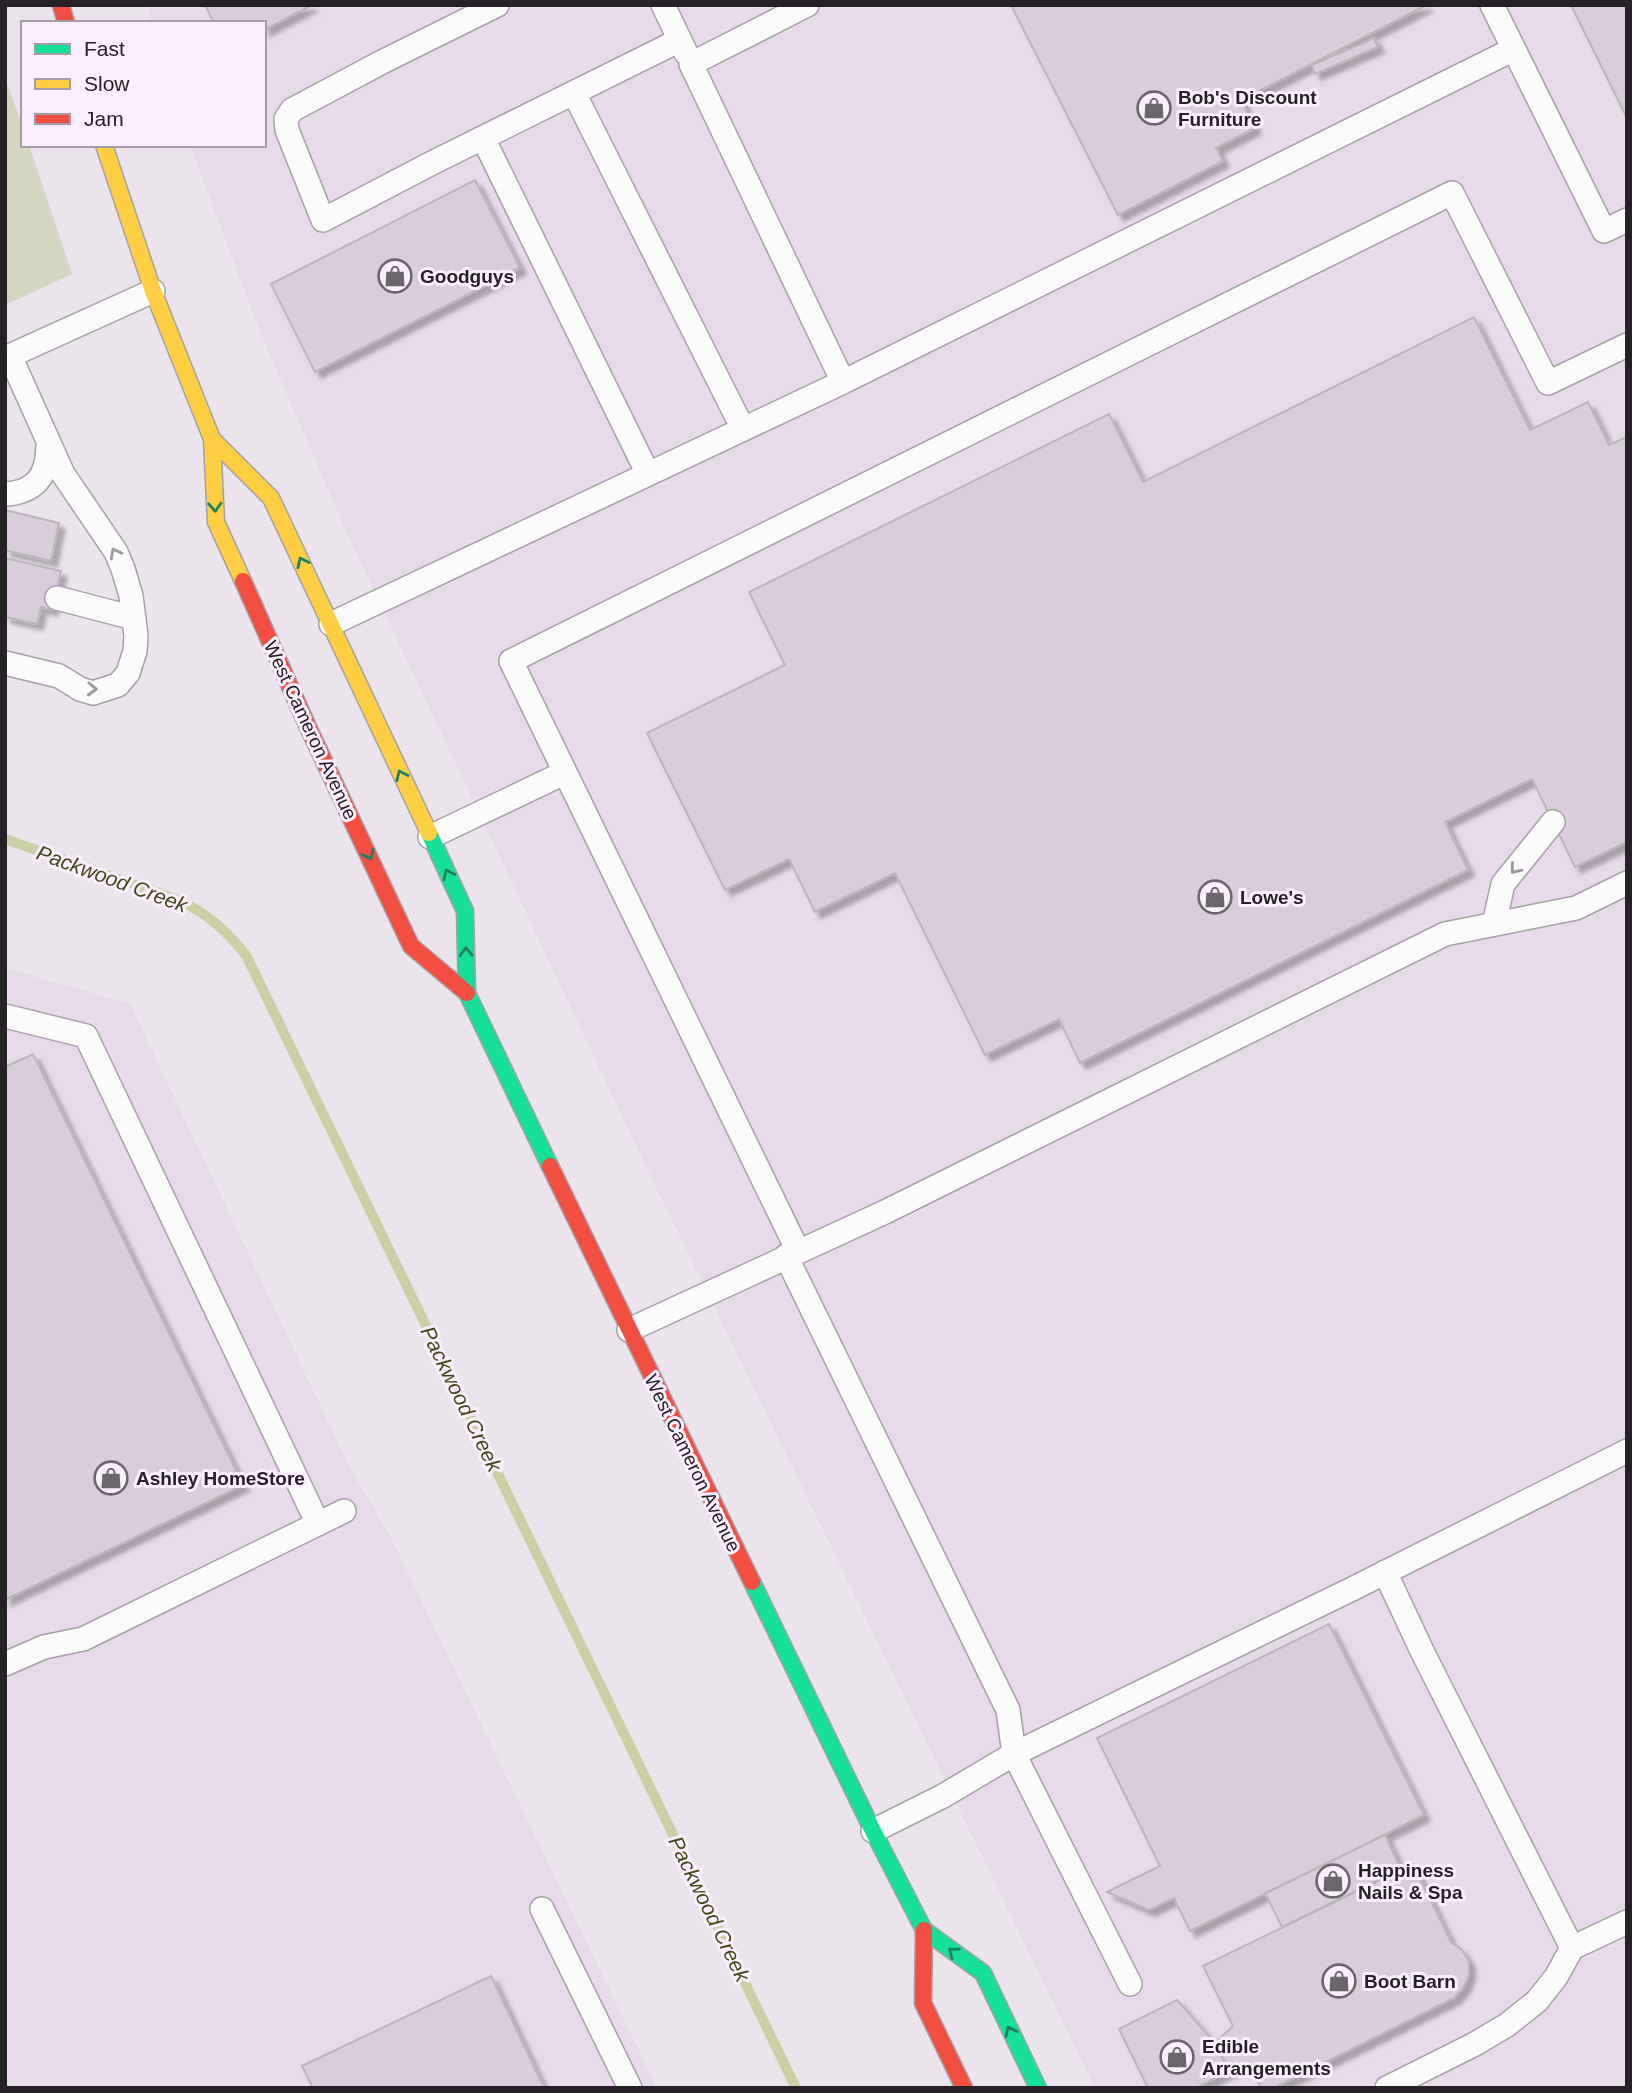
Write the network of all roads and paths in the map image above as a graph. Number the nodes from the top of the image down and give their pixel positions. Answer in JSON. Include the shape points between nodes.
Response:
{"nodes":[{"id":1,"x":497,"y":5,"type":"edge"},
{"id":2,"x":663,"y":5,"type":"edge"},
{"id":3,"x":807,"y":5,"type":"edge"},
{"id":4,"x":1492,"y":5,"type":"edge"},
{"id":5,"x":680,"y":40,"type":"junction"},
{"id":6,"x":1514,"y":49,"type":"junction"},
{"id":7,"x":691,"y":64,"type":"junction"},
{"id":8,"x":574,"y":93,"type":"junction"},
{"id":9,"x":484,"y":138,"type":"junction"},
{"id":10,"x":105,"y":147,"type":"edge"},
{"id":11,"x":1627,"y":220,"type":"edge"},
{"id":12,"x":153,"y":291,"type":"junction"},
{"id":13,"x":1627,"y":345,"type":"edge"},
{"id":14,"x":7,"y":357,"type":"edge"},
{"id":15,"x":844,"y":382,"type":"junction"},
{"id":16,"x":743,"y":429,"type":"junction"},
{"id":17,"x":212,"y":439,"type":"junction"},
{"id":18,"x":48,"y":441,"type":"junction"},
{"id":19,"x":648,"y":474,"type":"junction"},
{"id":20,"x":5,"y":494,"type":"edge"},
{"id":21,"x":57,"y":598,"type":"dead end"},
{"id":22,"x":134,"y":618,"type":"junction"},
{"id":23,"x":331,"y":624,"type":"junction"},
{"id":24,"x":5,"y":647,"type":"edge"},
{"id":25,"x":5,"y":663,"type":"edge"},
{"id":26,"x":59,"y":676,"type":"junction"},
{"id":27,"x":564,"y":773,"type":"junction"},
{"id":28,"x":1553,"y":822,"type":"dead end"},
{"id":29,"x":430,"y":837,"type":"junction"},
{"id":30,"x":1627,"y":883,"type":"edge"},
{"id":31,"x":1494,"y":924,"type":"junction"},
{"id":32,"x":467,"y":993,"type":"junction"},
{"id":33,"x":5,"y":1016,"type":"edge"},
{"id":34,"x":792,"y":1254,"type":"junction"},
{"id":35,"x":629,"y":1330,"type":"junction"},
{"id":36,"x":1627,"y":1451,"type":"edge"},
{"id":37,"x":344,"y":1511,"type":"dead end"},
{"id":38,"x":318,"y":1524,"type":"junction"},
{"id":39,"x":1385,"y":1572,"type":"junction"},
{"id":40,"x":5,"y":1664,"type":"edge"},
{"id":41,"x":1014,"y":1755,"type":"junction"},
{"id":42,"x":873,"y":1831,"type":"junction"},
{"id":43,"x":542,"y":1909,"type":"dead end"},
{"id":44,"x":1627,"y":1922,"type":"edge"},
{"id":45,"x":924,"y":1930,"type":"junction"},
{"id":46,"x":1572,"y":1948,"type":"junction"},
{"id":47,"x":1130,"y":1984,"type":"dead end"},
{"id":48,"x":630,"y":2088,"type":"edge"},
{"id":49,"x":964,"y":2088,"type":"edge"},
{"id":50,"x":1038,"y":2088,"type":"edge"},
{"id":51,"x":1387,"y":2088,"type":"edge"}],
"edges":[{"from":1,"to":9,"type":"lane","via":[[292,110],[286,119],[323,220]]},
{"from":2,"to":5,"type":"lane"},
{"from":3,"to":7,"type":"lane"},
{"from":4,"to":6,"type":"lane"},
{"from":5,"to":7,"type":"lane"},
{"from":5,"to":8,"type":"lane"},
{"from":6,"to":11,"type":"lane","via":[[1604,231]]},
{"from":6,"to":15,"type":"lane"},
{"from":7,"to":15,"type":"lane"},
{"from":8,"to":9,"type":"lane"},
{"from":8,"to":16,"type":"lane"},
{"from":9,"to":19,"type":"lane"},
{"from":10,"to":12,"type":"street","name":"West Cameron Avenue"},
{"from":12,"to":14,"type":"lane"},
{"from":12,"to":17,"type":"street","name":"West Cameron Avenue"},
{"from":13,"to":27,"type":"lane","via":[[1548,383],[1452,192],[511,661]]},
{"from":14,"to":18,"type":"lane"},
{"from":15,"to":16,"type":"lane"},
{"from":16,"to":19,"type":"lane"},
{"from":23,"to":17,"type":"street","name":"West Cameron Avenue","one_way":true,"via":[[271,498]]},
{"from":17,"to":32,"type":"street","name":"West Cameron Avenue","one_way":true,"via":[[216,522],[308,727],[411,946]]},
{"from":18,"to":20,"type":"lane","via":[[44,475],[31,488]]},
{"from":22,"to":18,"type":"lane","one_way":true,"via":[[116,552],[63,474]]},
{"from":19,"to":23,"type":"lane"},
{"from":21,"to":22,"type":"lane"},
{"from":26,"to":22,"type":"lane","one_way":true,"via":[[93,692],[118,685],[128,673],[135,651]]},
{"from":29,"to":23,"type":"street","name":"West Cameron Avenue","one_way":true},
{"from":24,"to":26,"type":"lane","via":[[43,659]]},
{"from":25,"to":26,"type":"lane"},
{"from":27,"to":29,"type":"lane"},
{"from":27,"to":34,"type":"lane"},
{"from":28,"to":31,"type":"lane","one_way":true,"via":[[1503,884]]},
{"from":32,"to":29,"type":"street","name":"West Cameron Avenue","one_way":true,"via":[[465,911]]},
{"from":30,"to":31,"type":"lane","via":[[1576,908]]},
{"from":31,"to":34,"type":"lane","via":[[1445,934]]},
{"from":32,"to":35,"type":"street","name":"West Cameron Avenue"},
{"from":33,"to":38,"type":"lane","via":[[86,1036]]},
{"from":34,"to":35,"type":"lane"},
{"from":34,"to":41,"type":"lane","via":[[1008,1710]]},
{"from":35,"to":42,"type":"street","name":"West Cameron Avenue"},
{"from":36,"to":39,"type":"lane"},
{"from":37,"to":38,"type":"lane"},
{"from":38,"to":40,"type":"lane","via":[[83,1639],[44,1647]]},
{"from":39,"to":41,"type":"lane"},
{"from":39,"to":46,"type":"lane"},
{"from":41,"to":42,"type":"lane"},
{"from":41,"to":47,"type":"lane"},
{"from":42,"to":45,"type":"street","name":"West Cameron Avenue"},
{"from":43,"to":48,"type":"lane"},
{"from":44,"to":46,"type":"lane"},
{"from":45,"to":49,"type":"street","name":"West Cameron Avenue","via":[[923,2003]]},
{"from":50,"to":45,"type":"street","name":"West Cameron Avenue","one_way":true,"via":[[983,1973]]},
{"from":46,"to":51,"type":"lane","via":[[1537,2001],[1507,2025]]}]}
